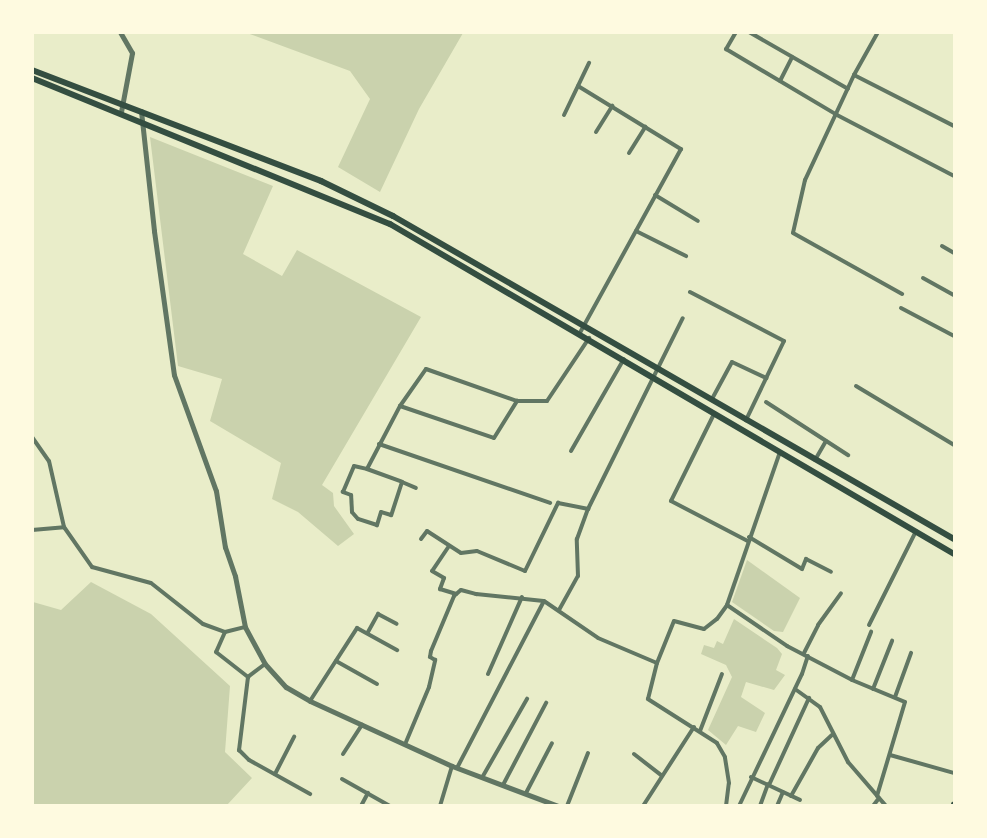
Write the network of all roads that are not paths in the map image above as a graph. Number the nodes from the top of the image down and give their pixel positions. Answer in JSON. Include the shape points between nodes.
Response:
{"nodes":[{"id":1,"x":120,"y":32,"type":"edge"},
{"id":2,"x":736,"y":32,"type":"edge"},
{"id":3,"x":749,"y":32,"type":"edge"},
{"id":4,"x":878,"y":32,"type":"edge"},
{"id":5,"x":792,"y":57,"type":"junction"},
{"id":6,"x":590,"y":63,"type":"dead end"},
{"id":7,"x":32,"y":70,"type":"edge"},
{"id":8,"x":854,"y":75,"type":"junction"},
{"id":9,"x":32,"y":78,"type":"edge"},
{"id":10,"x":780,"y":81,"type":"junction"},
{"id":11,"x":578,"y":86,"type":"junction"},
{"id":12,"x":848,"y":89,"type":"junction"},
{"id":13,"x":124,"y":104,"type":"junction"},
{"id":14,"x":612,"y":106,"type":"junction"},
{"id":15,"x":141,"y":111,"type":"junction"},
{"id":16,"x":121,"y":112,"type":"junction"},
{"id":17,"x":564,"y":115,"type":"dead end"},
{"id":18,"x":837,"y":115,"type":"junction"},
{"id":19,"x":142,"y":121,"type":"junction"},
{"id":20,"x":645,"y":126,"type":"junction"},
{"id":21,"x":954,"y":126,"type":"edge"},
{"id":22,"x":596,"y":132,"type":"dead end"},
{"id":23,"x":629,"y":153,"type":"dead end"},
{"id":24,"x":954,"y":176,"type":"edge"},
{"id":25,"x":655,"y":195,"type":"junction"},
{"id":26,"x":698,"y":221,"type":"dead end"},
{"id":27,"x":636,"y":230,"type":"junction"},
{"id":28,"x":942,"y":246,"type":"dead end"},
{"id":29,"x":954,"y":253,"type":"edge"},
{"id":30,"x":686,"y":256,"type":"dead end"},
{"id":31,"x":923,"y":278,"type":"dead end"},
{"id":32,"x":690,"y":292,"type":"dead end"},
{"id":33,"x":902,"y":294,"type":"dead end"},
{"id":34,"x":954,"y":296,"type":"edge"},
{"id":35,"x":901,"y":308,"type":"dead end"},
{"id":36,"x":683,"y":318,"type":"dead end"},
{"id":37,"x":584,"y":326,"type":"junction"},
{"id":38,"x":580,"y":333,"type":"junction"},
{"id":39,"x":954,"y":336,"type":"edge"},
{"id":40,"x":589,"y":338,"type":"junction"},
{"id":41,"x":624,"y":358,"type":"junction"},
{"id":42,"x":656,"y":368,"type":"junction"},
{"id":43,"x":652,"y":376,"type":"junction"},
{"id":44,"x":766,"y":378,"type":"junction"},
{"id":45,"x":856,"y":386,"type":"dead end"},
{"id":46,"x":712,"y":400,"type":"junction"},
{"id":47,"x":518,"y":402,"type":"junction"},
{"id":48,"x":766,"y":402,"type":"dead end"},
{"id":49,"x":400,"y":406,"type":"junction"},
{"id":50,"x":714,"y":414,"type":"junction"},
{"id":51,"x":746,"y":420,"type":"junction"},
{"id":52,"x":768,"y":432,"type":"junction"},
{"id":53,"x":32,"y":437,"type":"edge"},
{"id":54,"x":763,"y":441,"type":"junction"},
{"id":55,"x":826,"y":441,"type":"junction"},
{"id":56,"x":379,"y":444,"type":"junction"},
{"id":57,"x":954,"y":445,"type":"edge"},
{"id":58,"x":571,"y":451,"type":"dead end"},
{"id":59,"x":780,"y":452,"type":"junction"},
{"id":60,"x":848,"y":455,"type":"dead end"},
{"id":61,"x":815,"y":460,"type":"junction"},
{"id":62,"x":367,"y":470,"type":"junction"},
{"id":63,"x":402,"y":482,"type":"junction"},
{"id":64,"x":416,"y":488,"type":"dead end"},
{"id":65,"x":550,"y":503,"type":"dead end"},
{"id":66,"x":588,"y":509,"type":"junction"},
{"id":67,"x":64,"y":528,"type":"junction"},
{"id":68,"x":32,"y":530,"type":"edge"},
{"id":69,"x":916,"y":531,"type":"junction"},
{"id":70,"x":421,"y":539,"type":"dead end"},
{"id":71,"x":748,"y":539,"type":"junction"},
{"id":72,"x":954,"y":539,"type":"edge"},
{"id":73,"x":449,"y":546,"type":"junction"},
{"id":74,"x":954,"y":554,"type":"edge"},
{"id":75,"x":831,"y":572,"type":"dead end"},
{"id":76,"x":841,"y":593,"type":"dead end"},
{"id":77,"x":456,"y":594,"type":"junction"},
{"id":78,"x":522,"y":597,"type":"junction"},
{"id":79,"x":544,"y":601,"type":"junction"},
{"id":80,"x":726,"y":605,"type":"junction"},
{"id":81,"x":559,"y":610,"type":"junction"},
{"id":82,"x":397,"y":624,"type":"dead end"},
{"id":83,"x":869,"y":625,"type":"dead end"},
{"id":84,"x":244,"y":627,"type":"junction"},
{"id":85,"x":225,"y":632,"type":"junction"},
{"id":86,"x":368,"y":632,"type":"junction"},
{"id":87,"x":871,"y":632,"type":"dead end"},
{"id":88,"x":892,"y":641,"type":"dead end"},
{"id":89,"x":397,"y":650,"type":"dead end"},
{"id":90,"x":912,"y":653,"type":"dead end"},
{"id":91,"x":806,"y":654,"type":"junction"},
{"id":92,"x":336,"y":660,"type":"junction"},
{"id":93,"x":657,"y":663,"type":"junction"},
{"id":94,"x":266,"y":664,"type":"junction"},
{"id":95,"x":488,"y":674,"type":"dead end"},
{"id":96,"x":722,"y":674,"type":"dead end"},
{"id":97,"x":248,"y":677,"type":"junction"},
{"id":98,"x":852,"y":680,"type":"junction"},
{"id":99,"x":377,"y":684,"type":"dead end"},
{"id":100,"x":795,"y":689,"type":"junction"},
{"id":101,"x":872,"y":689,"type":"junction"},
{"id":102,"x":808,"y":698,"type":"junction"},
{"id":103,"x":895,"y":698,"type":"junction"},
{"id":104,"x":527,"y":699,"type":"dead end"},
{"id":105,"x":310,"y":701,"type":"junction"},
{"id":106,"x":546,"y":703,"type":"dead end"},
{"id":107,"x":362,"y":725,"type":"junction"},
{"id":108,"x":694,"y":727,"type":"junction"},
{"id":109,"x":700,"y":730,"type":"junction"},
{"id":110,"x":832,"y":735,"type":"junction"},
{"id":111,"x":294,"y":736,"type":"dead end"},
{"id":112,"x":406,"y":742,"type":"junction"},
{"id":113,"x":552,"y":743,"type":"dead end"},
{"id":114,"x":343,"y":754,"type":"dead end"},
{"id":115,"x":588,"y":754,"type":"dead end"},
{"id":116,"x":634,"y":754,"type":"dead end"},
{"id":117,"x":890,"y":755,"type":"junction"},
{"id":118,"x":455,"y":767,"type":"junction"},
{"id":119,"x":954,"y":773,"type":"edge"},
{"id":120,"x":275,"y":774,"type":"junction"},
{"id":121,"x":661,"y":775,"type":"junction"},
{"id":122,"x":483,"y":776,"type":"junction"},
{"id":123,"x":751,"y":777,"type":"junction"},
{"id":124,"x":342,"y":778,"type":"dead end"},
{"id":125,"x":768,"y":784,"type":"junction"},
{"id":126,"x":503,"y":785,"type":"junction"},
{"id":127,"x":783,"y":792,"type":"junction"},
{"id":128,"x":368,"y":793,"type":"junction"},
{"id":129,"x":526,"y":793,"type":"junction"},
{"id":130,"x":310,"y":794,"type":"dead end"},
{"id":131,"x":791,"y":796,"type":"junction"},
{"id":132,"x":878,"y":797,"type":"junction"},
{"id":133,"x":800,"y":800,"type":"dead end"},
{"id":134,"x":361,"y":806,"type":"edge"},
{"id":135,"x":390,"y":806,"type":"edge"},
{"id":136,"x":440,"y":806,"type":"edge"},
{"id":137,"x":558,"y":806,"type":"edge"},
{"id":138,"x":567,"y":806,"type":"edge"},
{"id":139,"x":644,"y":806,"type":"edge"},
{"id":140,"x":726,"y":806,"type":"edge"},
{"id":141,"x":739,"y":806,"type":"edge"},
{"id":142,"x":760,"y":806,"type":"edge"},
{"id":143,"x":777,"y":806,"type":"edge"},
{"id":144,"x":874,"y":806,"type":"edge"},
{"id":145,"x":886,"y":806,"type":"edge"}],
"edges":[{"from":1,"to":13,"type":"street","via":[[132,53]]},
{"from":2,"to":10,"type":"street","via":[[726,49]]},
{"from":3,"to":5,"type":"street"},
{"from":4,"to":8,"type":"street"},
{"from":5,"to":10,"type":"street"},
{"from":5,"to":12,"type":"street"},
{"from":6,"to":11,"type":"street"},
{"from":7,"to":13,"type":"main road"},
{"from":8,"to":12,"type":"street"},
{"from":8,"to":21,"type":"street"},
{"from":9,"to":16,"type":"main road"},
{"from":10,"to":18,"type":"street"},
{"from":11,"to":14,"type":"street"},
{"from":11,"to":17,"type":"street"},
{"from":12,"to":18,"type":"street"},
{"from":13,"to":15,"type":"main road"},
{"from":13,"to":16,"type":"street"},
{"from":14,"to":20,"type":"street"},
{"from":14,"to":22,"type":"street"},
{"from":15,"to":19,"type":"street"},
{"from":15,"to":37,"type":"main road","via":[[320,181],[393,216]]},
{"from":16,"to":19,"type":"main road"},
{"from":18,"to":24,"type":"street"},
{"from":18,"to":33,"type":"street","via":[[805,180],[793,233]]},
{"from":19,"to":38,"type":"main road","via":[[390,224]]},
{"from":19,"to":84,"type":"street","via":[[174,374],[216,491]]},
{"from":20,"to":23,"type":"street"},
{"from":20,"to":25,"type":"street","via":[[681,149]]},
{"from":25,"to":26,"type":"street"},
{"from":25,"to":27,"type":"street"},
{"from":27,"to":30,"type":"street"},
{"from":27,"to":37,"type":"street"},
{"from":28,"to":29,"type":"street"},
{"from":31,"to":34,"type":"street"},
{"from":32,"to":44,"type":"street","via":[[784,341]]},
{"from":35,"to":39,"type":"street"},
{"from":36,"to":42,"type":"street"},
{"from":37,"to":38,"type":"street"},
{"from":37,"to":42,"type":"main road"},
{"from":38,"to":40,"type":"main road"},
{"from":40,"to":41,"type":"main road"},
{"from":40,"to":47,"type":"street","via":[[547,401]]},
{"from":41,"to":43,"type":"main road"},
{"from":41,"to":58,"type":"street"},
{"from":42,"to":43,"type":"street"},
{"from":42,"to":46,"type":"main road"},
{"from":43,"to":50,"type":"main road"},
{"from":43,"to":66,"type":"street"},
{"from":44,"to":46,"type":"street","via":[[732,362]]},
{"from":44,"to":51,"type":"street"},
{"from":45,"to":57,"type":"street"},
{"from":46,"to":51,"type":"main road"},
{"from":47,"to":49,"type":"street","via":[[494,438]]},
{"from":47,"to":49,"type":"street","via":[[426,369]]},
{"from":48,"to":55,"type":"street"},
{"from":49,"to":56,"type":"street"},
{"from":50,"to":54,"type":"main road"},
{"from":50,"to":71,"type":"street","via":[[671,502]]},
{"from":51,"to":52,"type":"main road"},
{"from":52,"to":54,"type":"main road"},
{"from":52,"to":61,"type":"main road"},
{"from":53,"to":67,"type":"street","via":[[49,461]]},
{"from":54,"to":59,"type":"main road"},
{"from":55,"to":60,"type":"street"},
{"from":55,"to":61,"type":"street"},
{"from":56,"to":62,"type":"street"},
{"from":56,"to":65,"type":"street"},
{"from":59,"to":69,"type":"main road"},
{"from":59,"to":71,"type":"street"},
{"from":61,"to":72,"type":"main road"},
{"from":62,"to":63,"type":"street"},
{"from":62,"to":63,"type":"street","via":[[354,466],[343,492],[351,494],[352,512],[358,519],[377,525],[381,512],[391,515]]},
{"from":63,"to":64,"type":"street"},
{"from":66,"to":73,"type":"street","via":[[558,503],[525,571],[477,552],[461,553]]},
{"from":66,"to":81,"type":"street","via":[[576,539],[578,576]]},
{"from":67,"to":68,"type":"street"},
{"from":67,"to":85,"type":"street","via":[[92,567],[151,583],[203,624]]},
{"from":69,"to":74,"type":"main road"},
{"from":69,"to":83,"type":"street"},
{"from":70,"to":73,"type":"street","via":[[427,531]]},
{"from":71,"to":75,"type":"street","via":[[802,569],[806,559]]},
{"from":71,"to":80,"type":"street"},
{"from":73,"to":77,"type":"street","via":[[432,571],[444,578],[440,589]]},
{"from":76,"to":91,"type":"street","via":[[818,625]]},
{"from":77,"to":78,"type":"street","via":[[461,590]]},
{"from":77,"to":112,"type":"street","via":[[431,651],[430,657],[435,660],[430,688]]},
{"from":78,"to":79,"type":"street"},
{"from":78,"to":95,"type":"street"},
{"from":79,"to":81,"type":"street"},
{"from":79,"to":118,"type":"street"},
{"from":80,"to":91,"type":"street","via":[[787,646]]},
{"from":80,"to":93,"type":"street","via":[[717,620],[704,630],[674,621]]},
{"from":81,"to":93,"type":"street","via":[[598,638]]},
{"from":82,"to":86,"type":"street","via":[[378,614]]},
{"from":84,"to":85,"type":"street"},
{"from":84,"to":94,"type":"street"},
{"from":85,"to":97,"type":"street","via":[[216,652]]},
{"from":86,"to":89,"type":"street"},
{"from":86,"to":92,"type":"street","via":[[357,628]]},
{"from":87,"to":98,"type":"street"},
{"from":88,"to":101,"type":"street"},
{"from":90,"to":103,"type":"street"},
{"from":91,"to":98,"type":"street"},
{"from":91,"to":100,"type":"street"},
{"from":92,"to":99,"type":"street"},
{"from":92,"to":105,"type":"street"},
{"from":93,"to":108,"type":"street","via":[[648,700]]},
{"from":94,"to":97,"type":"street"},
{"from":94,"to":105,"type":"street","via":[[286,688]]},
{"from":96,"to":109,"type":"street"},
{"from":97,"to":120,"type":"street","via":[[239,750],[249,760]]},
{"from":98,"to":101,"type":"street"},
{"from":100,"to":102,"type":"street"},
{"from":100,"to":123,"type":"street"},
{"from":101,"to":103,"type":"street"},
{"from":102,"to":110,"type":"street","via":[[820,707]]},
{"from":102,"to":125,"type":"street"},
{"from":103,"to":117,"type":"street","via":[[906,702]]},
{"from":104,"to":122,"type":"street"},
{"from":105,"to":107,"type":"street"},
{"from":106,"to":126,"type":"street"},
{"from":107,"to":112,"type":"street"},
{"from":107,"to":114,"type":"street"},
{"from":108,"to":109,"type":"street"},
{"from":108,"to":121,"type":"street"},
{"from":109,"to":140,"type":"street","via":[[717,743],[724,757],[729,783]]},
{"from":110,"to":131,"type":"street","via":[[818,748]]},
{"from":110,"to":132,"type":"street","via":[[848,762]]},
{"from":111,"to":120,"type":"street"},
{"from":112,"to":118,"type":"street"},
{"from":113,"to":129,"type":"street"},
{"from":115,"to":138,"type":"street"},
{"from":116,"to":121,"type":"street"},
{"from":117,"to":119,"type":"street"},
{"from":117,"to":132,"type":"street"},
{"from":118,"to":122,"type":"street"},
{"from":118,"to":136,"type":"street"},
{"from":120,"to":130,"type":"street"},
{"from":121,"to":139,"type":"street"},
{"from":122,"to":126,"type":"street"},
{"from":123,"to":125,"type":"street"},
{"from":123,"to":141,"type":"street"},
{"from":124,"to":128,"type":"street"},
{"from":125,"to":127,"type":"street"},
{"from":125,"to":142,"type":"street"},
{"from":126,"to":129,"type":"street"},
{"from":127,"to":131,"type":"street"},
{"from":127,"to":143,"type":"street"},
{"from":128,"to":134,"type":"street"},
{"from":128,"to":135,"type":"street"},
{"from":129,"to":137,"type":"street"},
{"from":131,"to":133,"type":"street"},
{"from":132,"to":144,"type":"street"},
{"from":132,"to":145,"type":"street"}]}
